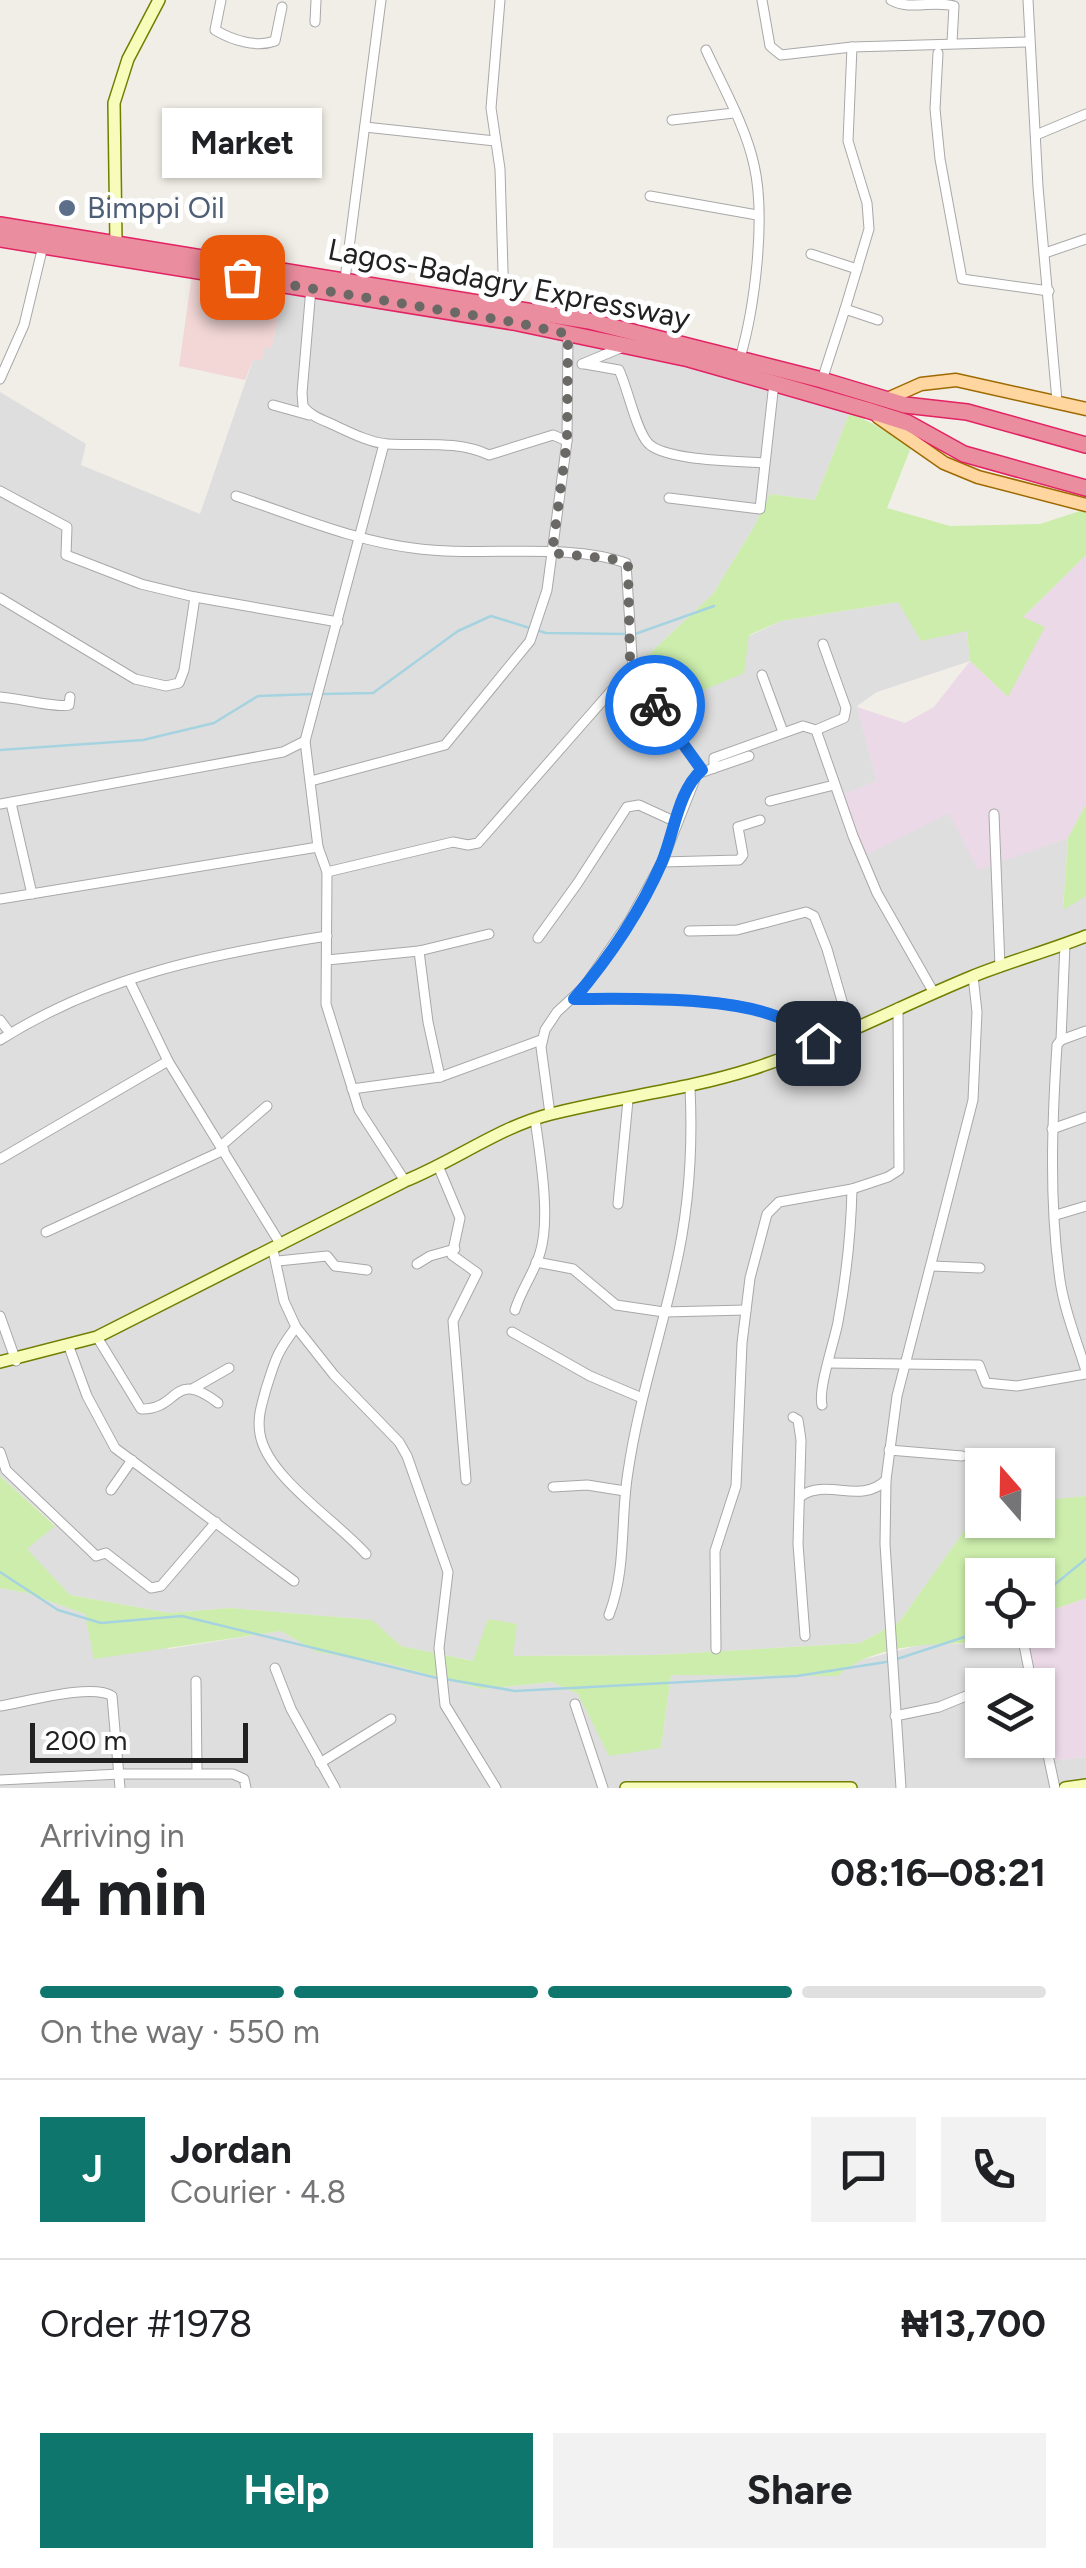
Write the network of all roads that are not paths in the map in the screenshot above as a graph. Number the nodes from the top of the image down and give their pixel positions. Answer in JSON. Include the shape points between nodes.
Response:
{"nodes":[{"id":1,"x":158,"y":0,"type":"edge"},
{"id":2,"x":221,"y":0,"type":"edge"},
{"id":3,"x":316,"y":0,"type":"edge"},
{"id":4,"x":382,"y":0,"type":"edge"},
{"id":5,"x":500,"y":0,"type":"edge"},
{"id":6,"x":762,"y":0,"type":"edge"},
{"id":7,"x":891,"y":0,"type":"edge"},
{"id":8,"x":1028,"y":0,"type":"edge"},
{"id":9,"x":282,"y":7,"type":"dead end"},
{"id":10,"x":315,"y":22,"type":"dead end"},
{"id":11,"x":952,"y":42,"type":"junction"},
{"id":12,"x":1029,"y":42,"type":"junction"},
{"id":13,"x":852,"y":47,"type":"junction"},
{"id":14,"x":706,"y":50,"type":"dead end"},
{"id":15,"x":938,"y":53,"type":"dead end"},
{"id":16,"x":734,"y":114,"type":"junction"},
{"id":17,"x":1086,"y":114,"type":"edge"},
{"id":18,"x":672,"y":120,"type":"dead end"},
{"id":19,"x":365,"y":127,"type":"junction"},
{"id":20,"x":1036,"y":135,"type":"junction"},
{"id":21,"x":495,"y":141,"type":"junction"},
{"id":22,"x":650,"y":196,"type":"dead end"},
{"id":23,"x":757,"y":215,"type":"junction"},
{"id":24,"x":0,"y":225,"type":"edge"},
{"id":25,"x":0,"y":238,"type":"edge"},
{"id":26,"x":1086,"y":239,"type":"edge"},
{"id":27,"x":116,"y":242,"type":"junction"},
{"id":28,"x":42,"y":246,"type":"junction"},
{"id":29,"x":1044,"y":253,"type":"junction"},
{"id":30,"x":811,"y":254,"type":"dead end"},
{"id":31,"x":857,"y":269,"type":"junction"},
{"id":32,"x":345,"y":279,"type":"junction"},
{"id":33,"x":374,"y":284,"type":"junction"},
{"id":34,"x":311,"y":288,"type":"junction"},
{"id":35,"x":1049,"y":291,"type":"junction"},
{"id":36,"x":374,"y":302,"type":"junction"},
{"id":37,"x":504,"y":305,"type":"junction"},
{"id":38,"x":845,"y":309,"type":"junction"},
{"id":39,"x":878,"y":320,"type":"dead end"},
{"id":40,"x":568,"y":334,"type":"junction"},
{"id":41,"x":628,"y":345,"type":"junction"},
{"id":42,"x":740,"y":358,"type":"junction"},
{"id":43,"x":585,"y":364,"type":"junction"},
{"id":44,"x":570,"y":368,"type":"junction"},
{"id":45,"x":0,"y":379,"type":"edge"},
{"id":46,"x":822,"y":380,"type":"junction"},
{"id":47,"x":774,"y":383,"type":"junction"},
{"id":48,"x":885,"y":400,"type":"junction"},
{"id":49,"x":1058,"y":401,"type":"junction"},
{"id":50,"x":273,"y":405,"type":"dead end"},
{"id":51,"x":868,"y":410,"type":"junction"},
{"id":52,"x":1086,"y":410,"type":"edge"},
{"id":53,"x":313,"y":416,"type":"junction"},
{"id":54,"x":567,"y":441,"type":"junction"},
{"id":55,"x":384,"y":444,"type":"junction"},
{"id":56,"x":1086,"y":445,"type":"edge"},
{"id":57,"x":764,"y":463,"type":"junction"},
{"id":58,"x":1086,"y":488,"type":"edge"},
{"id":59,"x":0,"y":491,"type":"edge"},
{"id":60,"x":236,"y":496,"type":"dead end"},
{"id":61,"x":669,"y":498,"type":"dead end"},
{"id":62,"x":1086,"y":505,"type":"edge"},
{"id":63,"x":360,"y":538,"type":"junction"},
{"id":64,"x":552,"y":553,"type":"junction"},
{"id":65,"x":195,"y":597,"type":"junction"},
{"id":66,"x":0,"y":598,"type":"edge"},
{"id":67,"x":338,"y":622,"type":"junction"},
{"id":68,"x":823,"y":644,"type":"dead end"},
{"id":69,"x":633,"y":672,"type":"junction"},
{"id":70,"x":762,"y":675,"type":"dead end"},
{"id":71,"x":0,"y":697,"type":"edge"},
{"id":72,"x":70,"y":697,"type":"dead end"},
{"id":73,"x":816,"y":730,"type":"junction"},
{"id":74,"x":783,"y":732,"type":"junction"},
{"id":75,"x":305,"y":741,"type":"junction"},
{"id":76,"x":749,"y":756,"type":"dead end"},
{"id":77,"x":714,"y":768,"type":"junction"},
{"id":78,"x":702,"y":770,"type":"junction"},
{"id":79,"x":311,"y":781,"type":"junction"},
{"id":80,"x":834,"y":785,"type":"junction"},
{"id":81,"x":770,"y":800,"type":"dead end"},
{"id":82,"x":6,"y":803,"type":"edge"},
{"id":83,"x":994,"y":814,"type":"dead end"},
{"id":84,"x":760,"y":820,"type":"dead end"},
{"id":85,"x":676,"y":822,"type":"junction"},
{"id":86,"x":318,"y":847,"type":"junction"},
{"id":87,"x":662,"y":862,"type":"junction"},
{"id":88,"x":327,"y":872,"type":"junction"},
{"id":89,"x":32,"y":894,"type":"junction"},
{"id":90,"x":0,"y":899,"type":"edge"},
{"id":91,"x":690,"y":930,"type":"dead end"},
{"id":92,"x":490,"y":934,"type":"dead end"},
{"id":93,"x":328,"y":936,"type":"junction"},
{"id":94,"x":1086,"y":936,"type":"edge"},
{"id":95,"x":538,"y":938,"type":"dead end"},
{"id":96,"x":1064,"y":944,"type":"junction"},
{"id":97,"x":419,"y":951,"type":"junction"},
{"id":98,"x":328,"y":960,"type":"junction"},
{"id":99,"x":1000,"y":966,"type":"junction"},
{"id":100,"x":973,"y":976,"type":"junction"},
{"id":101,"x":129,"y":980,"type":"junction"},
{"id":102,"x":934,"y":993,"type":"junction"},
{"id":103,"x":574,"y":999,"type":"junction"},
{"id":104,"x":898,"y":1008,"type":"junction"},
{"id":105,"x":0,"y":1020,"type":"edge"},
{"id":106,"x":850,"y":1028,"type":"junction"},
{"id":107,"x":1086,"y":1031,"type":"edge"},
{"id":108,"x":10,"y":1033,"type":"junction"},
{"id":109,"x":0,"y":1040,"type":"edge"},
{"id":110,"x":542,"y":1040,"type":"junction"},
{"id":111,"x":1061,"y":1040,"type":"junction"},
{"id":112,"x":818,"y":1043,"type":"junction"},
{"id":113,"x":168,"y":1061,"type":"junction"},
{"id":114,"x":440,"y":1077,"type":"junction"},
{"id":115,"x":690,"y":1088,"type":"junction"},
{"id":116,"x":352,"y":1089,"type":"junction"},
{"id":117,"x":628,"y":1100,"type":"junction"},
{"id":118,"x":267,"y":1106,"type":"dead end"},
{"id":119,"x":550,"y":1114,"type":"junction"},
{"id":120,"x":1086,"y":1117,"type":"edge"},
{"id":121,"x":535,"y":1119,"type":"junction"},
{"id":122,"x":1052,"y":1130,"type":"junction"},
{"id":123,"x":223,"y":1147,"type":"junction"},
{"id":124,"x":0,"y":1159,"type":"edge"},
{"id":125,"x":439,"y":1168,"type":"junction"},
{"id":126,"x":405,"y":1181,"type":"junction"},
{"id":127,"x":852,"y":1189,"type":"junction"},
{"id":128,"x":618,"y":1204,"type":"dead end"},
{"id":129,"x":1086,"y":1206,"type":"edge"},
{"id":130,"x":1056,"y":1215,"type":"junction"},
{"id":131,"x":46,"y":1232,"type":"dead end"},
{"id":132,"x":455,"y":1249,"type":"junction"},
{"id":133,"x":277,"y":1252,"type":"junction"},
{"id":134,"x":536,"y":1262,"type":"junction"},
{"id":135,"x":417,"y":1264,"type":"dead end"},
{"id":136,"x":932,"y":1266,"type":"junction"},
{"id":137,"x":980,"y":1268,"type":"dead end"},
{"id":138,"x":367,"y":1270,"type":"dead end"},
{"id":139,"x":515,"y":1310,"type":"dead end"},
{"id":140,"x":746,"y":1310,"type":"junction"},
{"id":141,"x":664,"y":1312,"type":"junction"},
{"id":142,"x":0,"y":1316,"type":"edge"},
{"id":143,"x":296,"y":1327,"type":"junction"},
{"id":144,"x":512,"y":1332,"type":"dead end"},
{"id":145,"x":97,"y":1337,"type":"junction"},
{"id":146,"x":70,"y":1347,"type":"junction"},
{"id":147,"x":16,"y":1361,"type":"junction"},
{"id":148,"x":0,"y":1362,"type":"edge"},
{"id":149,"x":828,"y":1363,"type":"junction"},
{"id":150,"x":906,"y":1365,"type":"junction"},
{"id":151,"x":229,"y":1368,"type":"dead end"},
{"id":152,"x":1086,"y":1372,"type":"edge"},
{"id":153,"x":194,"y":1388,"type":"junction"},
{"id":154,"x":642,"y":1398,"type":"junction"},
{"id":155,"x":218,"y":1404,"type":"dead end"},
{"id":156,"x":822,"y":1406,"type":"dead end"},
{"id":157,"x":794,"y":1417,"type":"dead end"},
{"id":158,"x":890,"y":1450,"type":"junction"},
{"id":159,"x":0,"y":1452,"type":"edge"},
{"id":160,"x":962,"y":1456,"type":"dead end"},
{"id":161,"x":132,"y":1460,"type":"junction"},
{"id":162,"x":466,"y":1480,"type":"dead end"},
{"id":163,"x":886,"y":1480,"type":"junction"},
{"id":164,"x":553,"y":1487,"type":"dead end"},
{"id":165,"x":111,"y":1490,"type":"dead end"},
{"id":166,"x":625,"y":1491,"type":"junction"},
{"id":167,"x":801,"y":1496,"type":"junction"},
{"id":168,"x":216,"y":1522,"type":"junction"},
{"id":169,"x":366,"y":1554,"type":"dead end"},
{"id":170,"x":294,"y":1580,"type":"dead end"},
{"id":171,"x":609,"y":1616,"type":"dead end"},
{"id":172,"x":805,"y":1636,"type":"dead end"},
{"id":173,"x":716,"y":1649,"type":"dead end"},
{"id":174,"x":275,"y":1668,"type":"dead end"},
{"id":175,"x":196,"y":1681,"type":"dead end"},
{"id":176,"x":965,"y":1696,"type":"edge"},
{"id":177,"x":575,"y":1704,"type":"dead end"},
{"id":178,"x":0,"y":1706,"type":"edge"},
{"id":179,"x":896,"y":1716,"type":"junction"},
{"id":180,"x":390,"y":1719,"type":"dead end"},
{"id":181,"x":1049,"y":1758,"type":"edge"},
{"id":182,"x":320,"y":1763,"type":"junction"},
{"id":183,"x":120,"y":1774,"type":"junction"},
{"id":184,"x":197,"y":1774,"type":"junction"},
{"id":185,"x":0,"y":1780,"type":"edge"},
{"id":186,"x":1086,"y":1785,"type":"edge"},
{"id":187,"x":644,"y":1787,"type":"edge"},
{"id":188,"x":756,"y":1787,"type":"edge"},
{"id":189,"x":120,"y":1788,"type":"edge"},
{"id":190,"x":246,"y":1788,"type":"edge"},
{"id":191,"x":335,"y":1788,"type":"edge"},
{"id":192,"x":496,"y":1788,"type":"edge"},
{"id":193,"x":603,"y":1788,"type":"edge"},
{"id":194,"x":626,"y":1788,"type":"edge"},
{"id":195,"x":843,"y":1788,"type":"edge"},
{"id":196,"x":852,"y":1788,"type":"edge"},
{"id":197,"x":901,"y":1788,"type":"edge"},
{"id":198,"x":1055,"y":1788,"type":"edge"},
{"id":199,"x":1065,"y":1788,"type":"edge"}],
"edges":[{"from":1,"to":27,"type":"street","via":[[128,58],[114,104]]},
{"from":2,"to":9,"type":"street","via":[[216,32],[264,44],[275,40]]},
{"from":3,"to":10,"type":"street"},
{"from":4,"to":19,"type":"street"},
{"from":5,"to":21,"type":"street","via":[[492,66]]},
{"from":6,"to":13,"type":"street","via":[[774,52]]},
{"from":7,"to":11,"type":"street","via":[[954,6]]},
{"from":8,"to":12,"type":"street"},
{"from":11,"to":12,"type":"street"},
{"from":11,"to":13,"type":"street"},
{"from":12,"to":20,"type":"street"},
{"from":13,"to":31,"type":"street","via":[[848,141],[867,202],[868,229]]},
{"from":14,"to":16,"type":"street"},
{"from":15,"to":35,"type":"street","via":[[940,159],[962,279]]},
{"from":16,"to":18,"type":"street"},
{"from":16,"to":23,"type":"street","via":[[755,167]]},
{"from":17,"to":20,"type":"street"},
{"from":19,"to":21,"type":"street"},
{"from":19,"to":32,"type":"street"},
{"from":20,"to":29,"type":"street"},
{"from":21,"to":37,"type":"street"},
{"from":22,"to":23,"type":"street"},
{"from":23,"to":42,"type":"street","via":[[750,325]]},
{"from":24,"to":27,"type":"highway","name":"Lagos-Badagry Expressway"},
{"from":25,"to":28,"type":"highway","name":"Lagos-Badagry Expressway"},
{"from":26,"to":29,"type":"street"},
{"from":27,"to":32,"type":"highway","name":"Lagos-Badagry Expressway"},
{"from":28,"to":34,"type":"highway","name":"Lagos-Badagry Expressway"},
{"from":28,"to":45,"type":"street","via":[[24,324]]},
{"from":29,"to":35,"type":"street"},
{"from":30,"to":31,"type":"street"},
{"from":31,"to":38,"type":"street"},
{"from":32,"to":33,"type":"highway","name":"Lagos-Badagry Expressway"},
{"from":33,"to":36,"type":"highway"},
{"from":33,"to":37,"type":"highway","name":"Lagos-Badagry Expressway"},
{"from":34,"to":36,"type":"highway","name":"Lagos-Badagry Expressway"},
{"from":34,"to":53,"type":"street","via":[[302,392]]},
{"from":35,"to":49,"type":"street"},
{"from":36,"to":40,"type":"highway","name":"Lagos-Badagry Expressway"},
{"from":37,"to":42,"type":"highway","name":"Lagos-Badagry Expressway"},
{"from":38,"to":39,"type":"street"},
{"from":38,"to":46,"type":"street"},
{"from":40,"to":41,"type":"highway","name":"Lagos-Badagry Expressway"},
{"from":40,"to":44,"type":"street"},
{"from":41,"to":43,"type":"street"},
{"from":41,"to":47,"type":"highway","name":"Lagos-Badagry Expressway"},
{"from":42,"to":46,"type":"highway","name":"Lagos-Badagry Expressway"},
{"from":43,"to":44,"type":"street"},
{"from":43,"to":57,"type":"street","via":[[620,370],[638,426],[653,447]]},
{"from":44,"to":54,"type":"street"},
{"from":46,"to":48,"type":"highway","name":"Lagos-Badagry Expressway"},
{"from":47,"to":51,"type":"highway","name":"Lagos-Badagry Expressway"},
{"from":47,"to":57,"type":"street"},
{"from":48,"to":49,"type":"main road","via":[[922,384],[956,380]]},
{"from":48,"to":56,"type":"highway","name":"Lagos-Badagry Expressway","via":[[966,412]]},
{"from":49,"to":52,"type":"main road"},
{"from":50,"to":53,"type":"street"},
{"from":51,"to":58,"type":"highway","name":"Lagos-Badagry Expressway","via":[[964,454]]},
{"from":51,"to":62,"type":"main road","name":"Lagos-Badagry Expressway","via":[[944,463]]},
{"from":53,"to":55,"type":"street"},
{"from":54,"to":55,"type":"street","via":[[553,435],[492,456],[472,448]]},
{"from":54,"to":64,"type":"street"},
{"from":55,"to":63,"type":"street"},
{"from":57,"to":61,"type":"street","via":[[760,509]]},
{"from":59,"to":65,"type":"street","via":[[66,527],[66,555]]},
{"from":60,"to":63,"type":"street"},
{"from":63,"to":64,"type":"street","via":[[418,549]]},
{"from":63,"to":67,"type":"street"},
{"from":64,"to":69,"type":"street","via":[[626,563]]},
{"from":64,"to":79,"type":"street","via":[[534,632],[445,745]]},
{"from":65,"to":66,"type":"street","via":[[184,670],[172,686],[134,679]]},
{"from":65,"to":67,"type":"street"},
{"from":67,"to":75,"type":"street"},
{"from":68,"to":73,"type":"street","via":[[847,714]]},
{"from":69,"to":78,"type":"street"},
{"from":69,"to":88,"type":"street","via":[[478,843],[452,842]]},
{"from":70,"to":74,"type":"street"},
{"from":71,"to":72,"type":"street","via":[[63,708]]},
{"from":73,"to":74,"type":"street","via":[[808,725]]},
{"from":73,"to":80,"type":"street"},
{"from":74,"to":77,"type":"street","via":[[714,758]]},
{"from":75,"to":79,"type":"street"},
{"from":75,"to":82,"type":"street","via":[[283,752]]},
{"from":76,"to":77,"type":"street"},
{"from":77,"to":78,"type":"street"},
{"from":78,"to":85,"type":"street"},
{"from":79,"to":86,"type":"street"},
{"from":80,"to":81,"type":"street"},
{"from":80,"to":102,"type":"street","via":[[877,892]]},
{"from":82,"to":89,"type":"street"},
{"from":83,"to":99,"type":"street"},
{"from":84,"to":87,"type":"street","via":[[738,828],[739,860]]},
{"from":85,"to":87,"type":"street"},
{"from":85,"to":95,"type":"street","via":[[639,805],[627,807]]},
{"from":86,"to":88,"type":"street"},
{"from":86,"to":89,"type":"street"},
{"from":87,"to":103,"type":"street"},
{"from":88,"to":93,"type":"street"},
{"from":89,"to":90,"type":"street"},
{"from":91,"to":106,"type":"street","via":[[737,930],[806,912],[814,916]]},
{"from":92,"to":97,"type":"street"},
{"from":93,"to":98,"type":"street"},
{"from":93,"to":101,"type":"street","via":[[182,962]]},
{"from":94,"to":96,"type":"street"},
{"from":96,"to":99,"type":"street"},
{"from":96,"to":111,"type":"street"},
{"from":97,"to":98,"type":"street"},
{"from":97,"to":114,"type":"street"},
{"from":98,"to":116,"type":"street","via":[[326,1004]]},
{"from":99,"to":100,"type":"street"},
{"from":100,"to":102,"type":"street"},
{"from":100,"to":136,"type":"street","via":[[973,1100]]},
{"from":101,"to":108,"type":"street"},
{"from":101,"to":113,"type":"street"},
{"from":102,"to":104,"type":"street"},
{"from":103,"to":110,"type":"street","via":[[552,1018]]},
{"from":103,"to":112,"type":"street","via":[[746,1009],[792,1024]]},
{"from":104,"to":106,"type":"street"},
{"from":104,"to":127,"type":"street","via":[[898,1170]]},
{"from":105,"to":108,"type":"street"},
{"from":106,"to":112,"type":"street"},
{"from":107,"to":111,"type":"street"},
{"from":108,"to":109,"type":"street"},
{"from":110,"to":114,"type":"street"},
{"from":110,"to":119,"type":"street"},
{"from":111,"to":122,"type":"street"},
{"from":112,"to":115,"type":"street"},
{"from":113,"to":123,"type":"street"},
{"from":113,"to":124,"type":"street"},
{"from":114,"to":116,"type":"street"},
{"from":115,"to":117,"type":"street"},
{"from":115,"to":141,"type":"street","via":[[686,1204]]},
{"from":116,"to":126,"type":"street","via":[[358,1110]]},
{"from":117,"to":119,"type":"street"},
{"from":117,"to":128,"type":"street"},
{"from":118,"to":123,"type":"street"},
{"from":119,"to":121,"type":"street"},
{"from":120,"to":122,"type":"street"},
{"from":121,"to":125,"type":"street"},
{"from":121,"to":134,"type":"street","via":[[543,1177]]},
{"from":122,"to":130,"type":"street"},
{"from":123,"to":131,"type":"street"},
{"from":123,"to":133,"type":"street"},
{"from":125,"to":126,"type":"street"},
{"from":125,"to":132,"type":"street","via":[[460,1218]]},
{"from":126,"to":133,"type":"street"},
{"from":127,"to":140,"type":"street","via":[[779,1202],[769,1210]]},
{"from":127,"to":149,"type":"street"},
{"from":129,"to":130,"type":"street"},
{"from":130,"to":152,"type":"street","via":[[1060,1284]]},
{"from":132,"to":135,"type":"street"},
{"from":132,"to":162,"type":"street","via":[[454,1259],[477,1273],[453,1329]]},
{"from":133,"to":138,"type":"street","via":[[327,1256],[335,1266]]},
{"from":133,"to":143,"type":"street","via":[[284,1301]]},
{"from":133,"to":145,"type":"street"},
{"from":134,"to":139,"type":"street"},
{"from":134,"to":141,"type":"street","via":[[574,1269],[616,1305]]},
{"from":136,"to":137,"type":"street"},
{"from":136,"to":150,"type":"street"},
{"from":140,"to":141,"type":"street"},
{"from":140,"to":173,"type":"street","via":[[736,1486],[715,1551]]},
{"from":141,"to":154,"type":"street"},
{"from":142,"to":147,"type":"street"},
{"from":143,"to":169,"type":"street","via":[[274,1356],[259,1409],[264,1447],[308,1502]]},
{"from":143,"to":192,"type":"street","via":[[408,1456],[448,1572],[439,1648],[445,1705]]},
{"from":144,"to":154,"type":"street"},
{"from":145,"to":146,"type":"street"},
{"from":145,"to":153,"type":"street","via":[[142,1409]]},
{"from":146,"to":147,"type":"street"},
{"from":146,"to":161,"type":"street","via":[[115,1448]]},
{"from":147,"to":148,"type":"street"},
{"from":149,"to":150,"type":"street"},
{"from":149,"to":156,"type":"street"},
{"from":150,"to":152,"type":"street","via":[[979,1365],[986,1383],[1017,1386]]},
{"from":150,"to":158,"type":"street"},
{"from":151,"to":153,"type":"street"},
{"from":153,"to":155,"type":"street"},
{"from":154,"to":166,"type":"street"},
{"from":157,"to":167,"type":"street","via":[[800,1426]]},
{"from":158,"to":160,"type":"street"},
{"from":158,"to":163,"type":"street"},
{"from":159,"to":168,"type":"street","via":[[6,1470],[94,1554],[106,1553],[151,1588],[161,1586]]},
{"from":161,"to":165,"type":"street"},
{"from":161,"to":168,"type":"street"},
{"from":163,"to":167,"type":"street","via":[[866,1492],[817,1490]]},
{"from":163,"to":179,"type":"street"},
{"from":164,"to":166,"type":"street"},
{"from":166,"to":171,"type":"street","via":[[620,1579]]},
{"from":167,"to":172,"type":"street"},
{"from":168,"to":170,"type":"street"},
{"from":174,"to":182,"type":"street"},
{"from":175,"to":184,"type":"street"},
{"from":176,"to":179,"type":"street"},
{"from":177,"to":193,"type":"street"},
{"from":178,"to":183,"type":"street","via":[[108,1693]]},
{"from":179,"to":197,"type":"street"},
{"from":180,"to":182,"type":"street"},
{"from":181,"to":198,"type":"street"},
{"from":182,"to":191,"type":"street"},
{"from":183,"to":184,"type":"street"},
{"from":183,"to":185,"type":"street"},
{"from":183,"to":189,"type":"street"},
{"from":184,"to":190,"type":"street","via":[[234,1774]]},
{"from":186,"to":199,"type":"street"},
{"from":187,"to":188,"type":"street"},
{"from":187,"to":194,"type":"street"},
{"from":188,"to":195,"type":"street"},
{"from":195,"to":196,"type":"street"}]}
